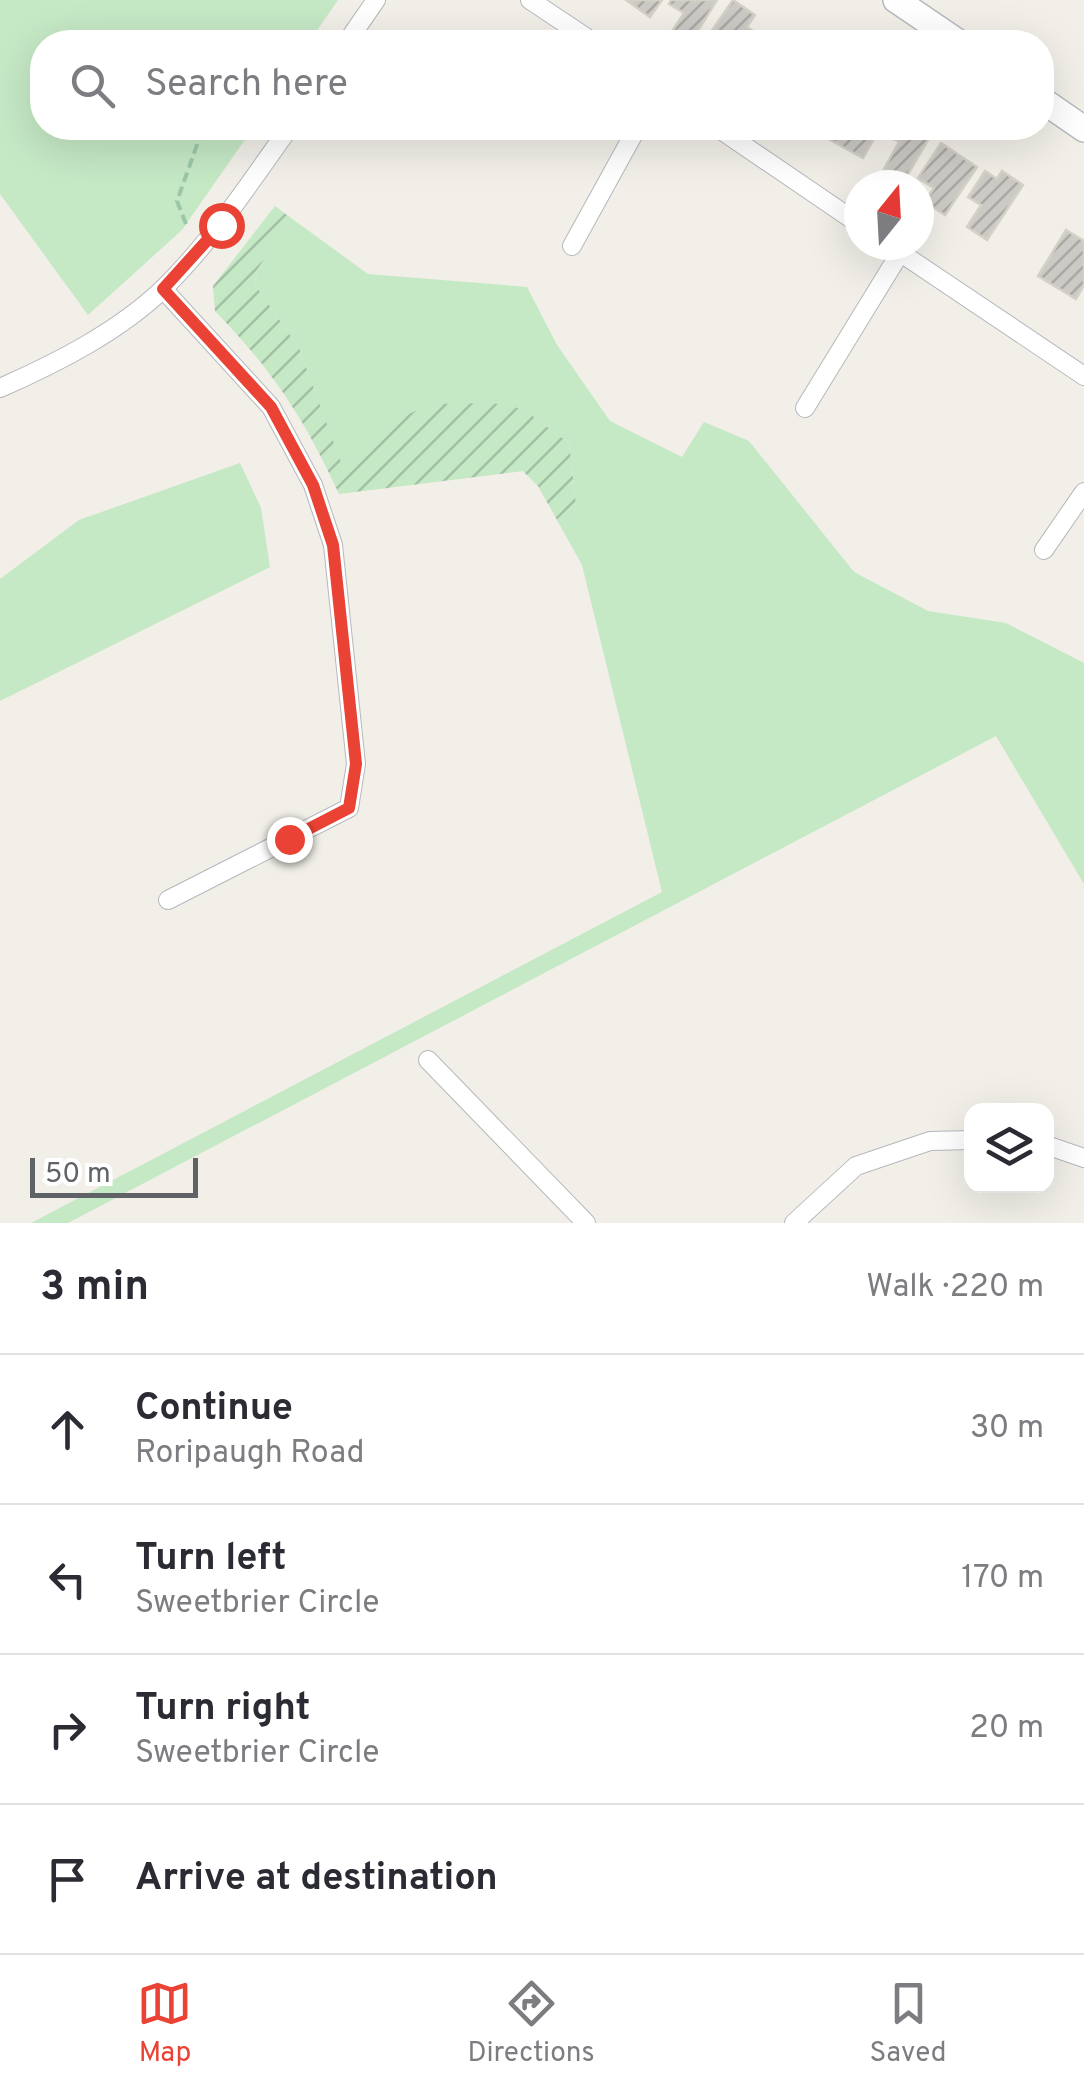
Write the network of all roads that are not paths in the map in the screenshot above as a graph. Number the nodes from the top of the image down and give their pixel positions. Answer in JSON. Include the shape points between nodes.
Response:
{"nodes":[{"id":1,"x":376,"y":0,"type":"edge"},
{"id":2,"x":530,"y":0,"type":"edge"},
{"id":3,"x":896,"y":0,"type":"edge"},
{"id":4,"x":355,"y":30,"type":"edge"},
{"id":5,"x":576,"y":30,"type":"edge"},
{"id":6,"x":940,"y":30,"type":"edge"},
{"id":7,"x":1054,"y":108,"type":"edge"},
{"id":8,"x":1084,"y":128,"type":"edge"},
{"id":9,"x":281,"y":140,"type":"edge"},
{"id":10,"x":630,"y":140,"type":"edge"},
{"id":11,"x":736,"y":140,"type":"edge"},
{"id":12,"x":844,"y":214,"type":"edge"},
{"id":13,"x":572,"y":246,"type":"dead end"},
{"id":14,"x":889,"y":260,"type":"edge"},
{"id":15,"x":911,"y":260,"type":"edge"},
{"id":16,"x":163,"y":289,"type":"junction"},
{"id":17,"x":1084,"y":376,"type":"edge"},
{"id":18,"x":0,"y":388,"type":"edge"},
{"id":19,"x":805,"y":408,"type":"dead end"},
{"id":20,"x":1084,"y":492,"type":"edge"},
{"id":21,"x":1044,"y":550,"type":"dead end"},
{"id":22,"x":168,"y":900,"type":"dead end"},
{"id":23,"x":428,"y":1060,"type":"dead end"},
{"id":24,"x":964,"y":1140,"type":"edge"},
{"id":25,"x":1054,"y":1148,"type":"edge"},
{"id":26,"x":1084,"y":1158,"type":"edge"},
{"id":27,"x":586,"y":1223,"type":"edge"},
{"id":28,"x":794,"y":1223,"type":"edge"}],
"edges":[{"from":1,"to":4,"type":"street"},
{"from":2,"to":5,"type":"street"},
{"from":3,"to":6,"type":"main road"},
{"from":7,"to":8,"type":"main road"},
{"from":9,"to":16,"type":"street","via":[[221,225]]},
{"from":10,"to":13,"type":"street"},
{"from":11,"to":12,"type":"street"},
{"from":14,"to":19,"type":"street"},
{"from":15,"to":17,"type":"street"},
{"from":16,"to":18,"type":"street","via":[[106,331]]},
{"from":16,"to":22,"type":"street","via":[[271,407],[313,485],[333,545],[356,764],[349,808]]},
{"from":20,"to":21,"type":"street"},
{"from":23,"to":27,"type":"street"},
{"from":24,"to":28,"type":"street","via":[[930,1141],[856,1166]]},
{"from":25,"to":26,"type":"street"}]}
